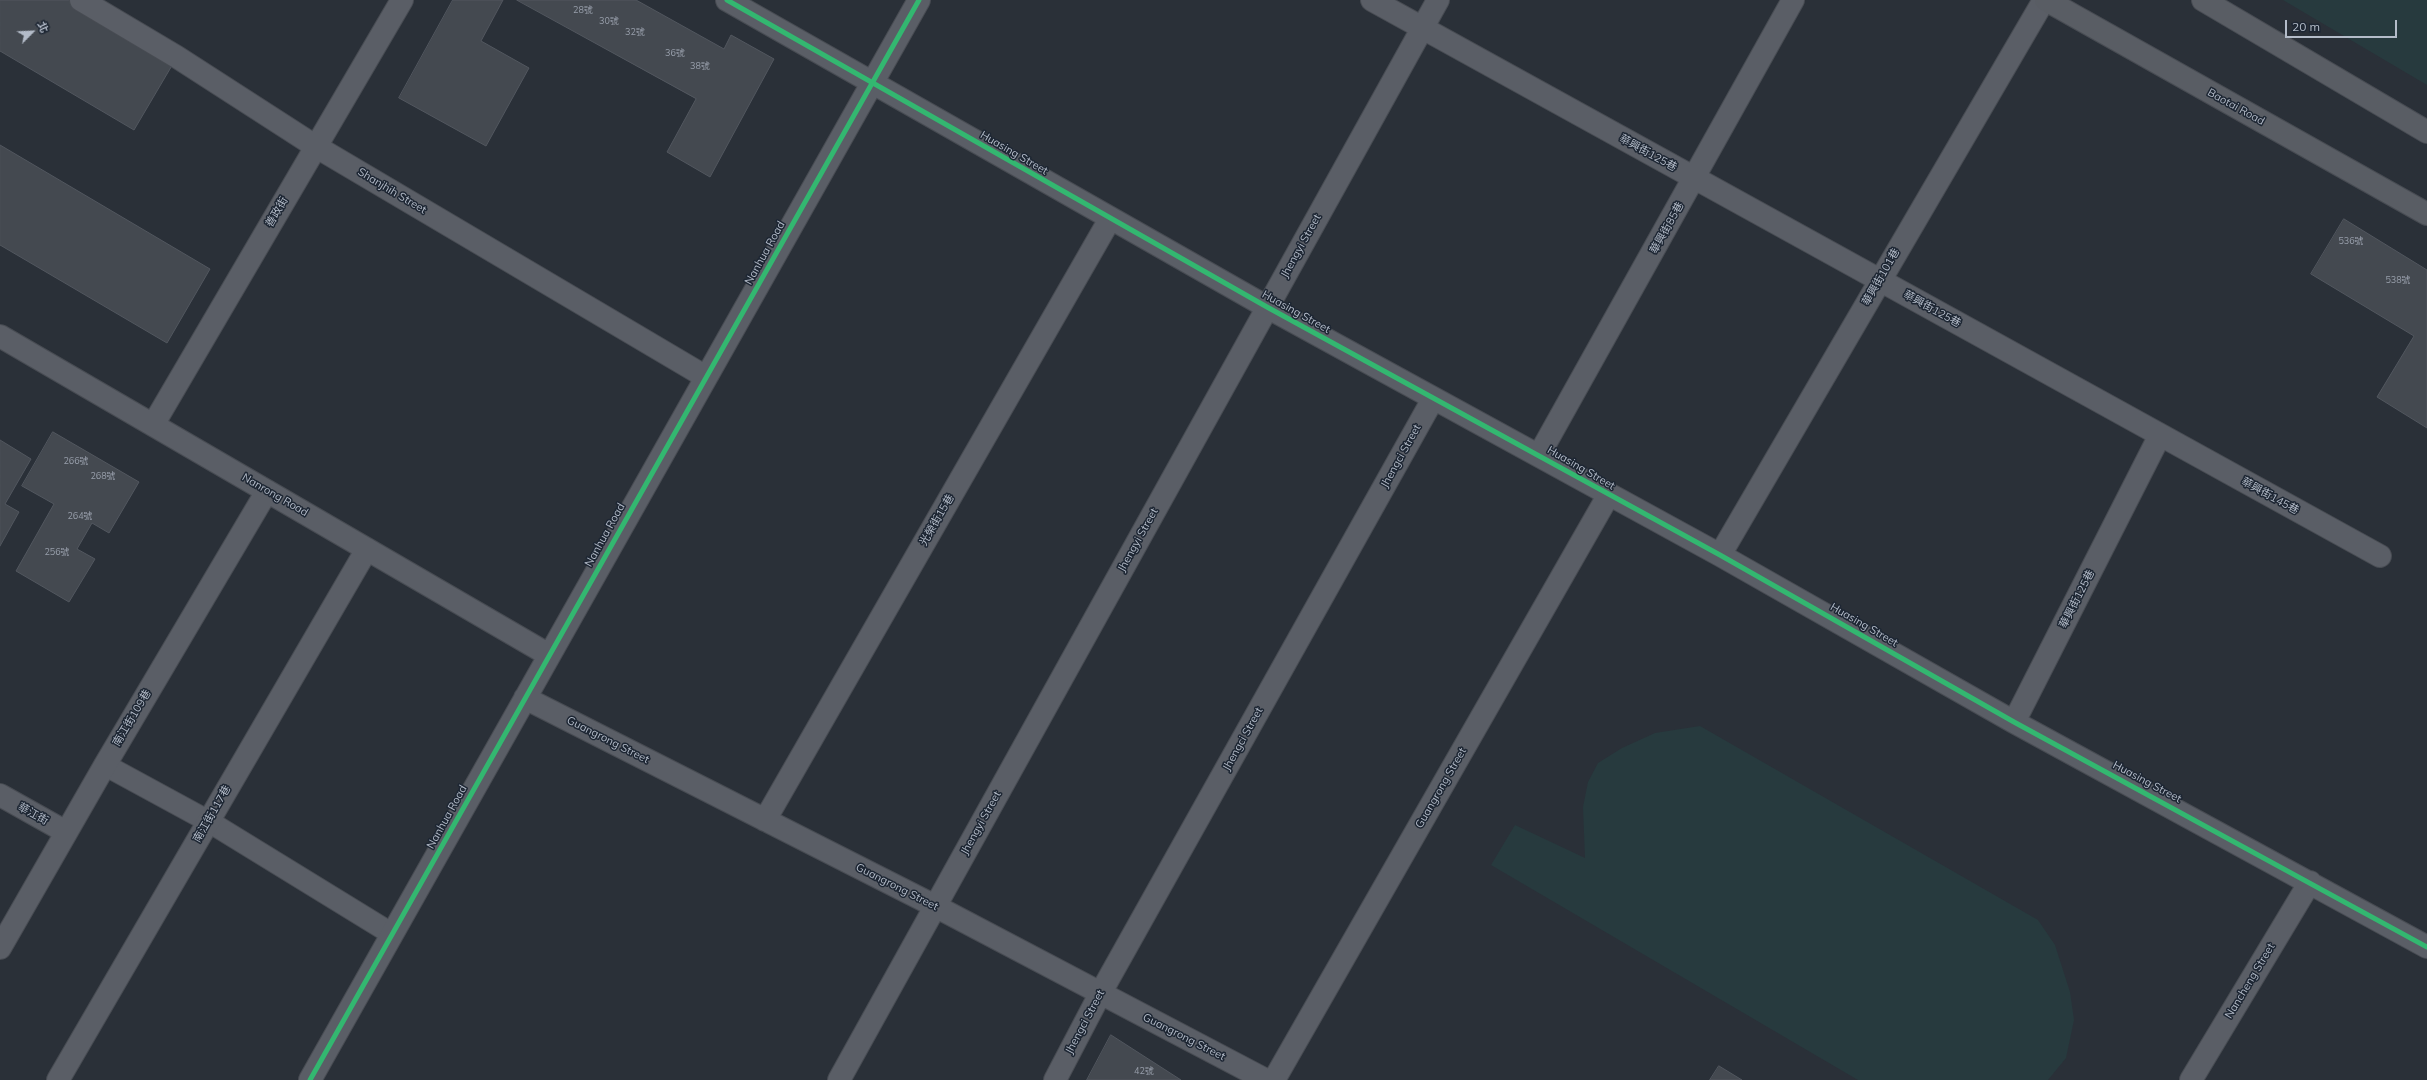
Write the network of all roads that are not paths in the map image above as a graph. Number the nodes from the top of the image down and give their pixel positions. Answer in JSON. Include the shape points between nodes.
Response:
{"nodes":[{"id":1,"x":81,"y":0,"type":"edge"},
{"id":2,"x":402,"y":0,"type":"edge"},
{"id":3,"x":727,"y":0,"type":"edge"},
{"id":4,"x":919,"y":0,"type":"edge"},
{"id":5,"x":1372,"y":0,"type":"edge"},
{"id":6,"x":1438,"y":0,"type":"edge"},
{"id":7,"x":1793,"y":0,"type":"edge"},
{"id":8,"x":2045,"y":0,"type":"edge"},
{"id":9,"x":2203,"y":0,"type":"edge"},
{"id":10,"x":1422,"y":28,"type":"junction"},
{"id":11,"x":872,"y":83,"type":"junction"},
{"id":12,"x":2427,"y":132,"type":"edge"},
{"id":13,"x":315,"y":146,"type":"junction"},
{"id":14,"x":1695,"y":178,"type":"junction"},
{"id":15,"x":2427,"y":214,"type":"edge"},
{"id":16,"x":1110,"y":219,"type":"junction"},
{"id":17,"x":1879,"y":280,"type":"junction"},
{"id":18,"x":1267,"y":307,"type":"junction"},
{"id":19,"x":0,"y":336,"type":"edge"},
{"id":20,"x":706,"y":377,"type":"junction"},
{"id":21,"x":1433,"y":399,"type":"junction"},
{"id":22,"x":153,"y":425,"type":"junction"},
{"id":23,"x":2160,"y":435,"type":"junction"},
{"id":24,"x":1539,"y":455,"type":"junction"},
{"id":25,"x":267,"y":491,"type":"junction"},
{"id":26,"x":1608,"y":496,"type":"junction"},
{"id":27,"x":367,"y":549,"type":"junction"},
{"id":28,"x":1720,"y":555,"type":"junction"},
{"id":29,"x":2380,"y":556,"type":"dead end"},
{"id":30,"x":549,"y":655,"type":"junction"},
{"id":31,"x":525,"y":698,"type":"junction"},
{"id":32,"x":2014,"y":722,"type":"junction"},
{"id":33,"x":105,"y":765,"type":"junction"},
{"id":34,"x":0,"y":795,"type":"edge"},
{"id":35,"x":208,"y":820,"type":"junction"},
{"id":36,"x":765,"y":820,"type":"junction"},
{"id":37,"x":66,"y":832,"type":"junction"},
{"id":38,"x":2310,"y":882,"type":"junction"},
{"id":39,"x":935,"y":906,"type":"junction"},
{"id":40,"x":392,"y":934,"type":"junction"},
{"id":41,"x":2427,"y":947,"type":"edge"},
{"id":42,"x":0,"y":948,"type":"edge"},
{"id":43,"x":1100,"y":994,"type":"junction"},
{"id":44,"x":58,"y":1080,"type":"edge"},
{"id":45,"x":310,"y":1080,"type":"edge"},
{"id":46,"x":839,"y":1080,"type":"edge"},
{"id":47,"x":1055,"y":1080,"type":"edge"},
{"id":48,"x":1266,"y":1080,"type":"edge"},
{"id":49,"x":1274,"y":1080,"type":"edge"},
{"id":50,"x":2191,"y":1080,"type":"edge"}],
"edges":[{"from":1,"to":13,"type":"street","name":"Shanjhih Street","via":[[177,57]]},
{"from":2,"to":13,"type":"street","name":"善政街"},
{"from":3,"to":11,"type":"street","name":"Huasing Street"},
{"from":4,"to":11,"type":"street","name":"Nanhua Road"},
{"from":5,"to":10,"type":"street","name":"華興街125巷"},
{"from":6,"to":10,"type":"street","name":"Jhengyi Street"},
{"from":7,"to":14,"type":"street","name":"華興街85巷"},
{"from":8,"to":15,"type":"street","name":"Baotai Road"},
{"from":8,"to":17,"type":"street","name":"華興街101巷"},
{"from":9,"to":12,"type":"street"},
{"from":10,"to":14,"type":"street","name":"華興街125巷"},
{"from":10,"to":18,"type":"street","name":"Jhengyi Street"},
{"from":11,"to":16,"type":"street","name":"Huasing Street"},
{"from":11,"to":20,"type":"street","name":"Nanhua Road"},
{"from":13,"to":20,"type":"street","name":"Shanjhih Street"},
{"from":13,"to":22,"type":"street","name":"善政街"},
{"from":14,"to":17,"type":"street","name":"華興街125巷"},
{"from":14,"to":24,"type":"street","name":"華興街85巷"},
{"from":16,"to":18,"type":"street","name":"Huasing Street"},
{"from":16,"to":36,"type":"street","name":"光榮街15巷"},
{"from":17,"to":23,"type":"street","name":"華興街125巷"},
{"from":17,"to":28,"type":"street","name":"華興街101巷"},
{"from":18,"to":21,"type":"street","name":"Huasing Street"},
{"from":18,"to":39,"type":"street","name":"Jhengyi Street"},
{"from":19,"to":22,"type":"street","name":"Nanrong Road"},
{"from":20,"to":30,"type":"street","name":"Nanhua Road"},
{"from":21,"to":24,"type":"street","name":"Huasing Street"},
{"from":21,"to":43,"type":"street","name":"Jhengci Street"},
{"from":22,"to":25,"type":"street","name":"Nanrong Road"},
{"from":23,"to":29,"type":"street","name":"華興街145巷"},
{"from":23,"to":32,"type":"street","name":"華興街125巷"},
{"from":24,"to":26,"type":"street","name":"Huasing Street"},
{"from":25,"to":27,"type":"street","name":"Nanrong Road"},
{"from":25,"to":33,"type":"street","name":"南江街109巷"},
{"from":26,"to":28,"type":"street","name":"Huasing Street"},
{"from":26,"to":49,"type":"street","name":"Guangrong Street"},
{"from":27,"to":30,"type":"street","name":"Nanrong Road"},
{"from":27,"to":35,"type":"street","name":"南江街117巷"},
{"from":28,"to":32,"type":"street","name":"Huasing Street"},
{"from":30,"to":31,"type":"street","name":"Nanhua Road"},
{"from":31,"to":36,"type":"street","name":"Guangrong Street"},
{"from":31,"to":40,"type":"street","name":"Nanhua Road"},
{"from":32,"to":38,"type":"street","name":"Huasing Street"},
{"from":33,"to":35,"type":"lane"},
{"from":33,"to":37,"type":"street","name":"南江街109巷"},
{"from":34,"to":37,"type":"street","name":"華江街"},
{"from":35,"to":40,"type":"lane"},
{"from":35,"to":44,"type":"street","name":"南江街117巷"},
{"from":36,"to":39,"type":"street","name":"Guangrong Street"},
{"from":37,"to":42,"type":"street","name":"南江街109巷"},
{"from":38,"to":41,"type":"street","name":"Huasing Street"},
{"from":38,"to":50,"type":"street","name":"Nancheng Street"},
{"from":39,"to":43,"type":"street","name":"Guangrong Street"},
{"from":39,"to":46,"type":"street","name":"Jhengyi Street"},
{"from":40,"to":45,"type":"street","name":"Nanhua Road"},
{"from":43,"to":47,"type":"street","name":"Jhengci Street"},
{"from":43,"to":48,"type":"street","name":"Guangrong Street"}]}
